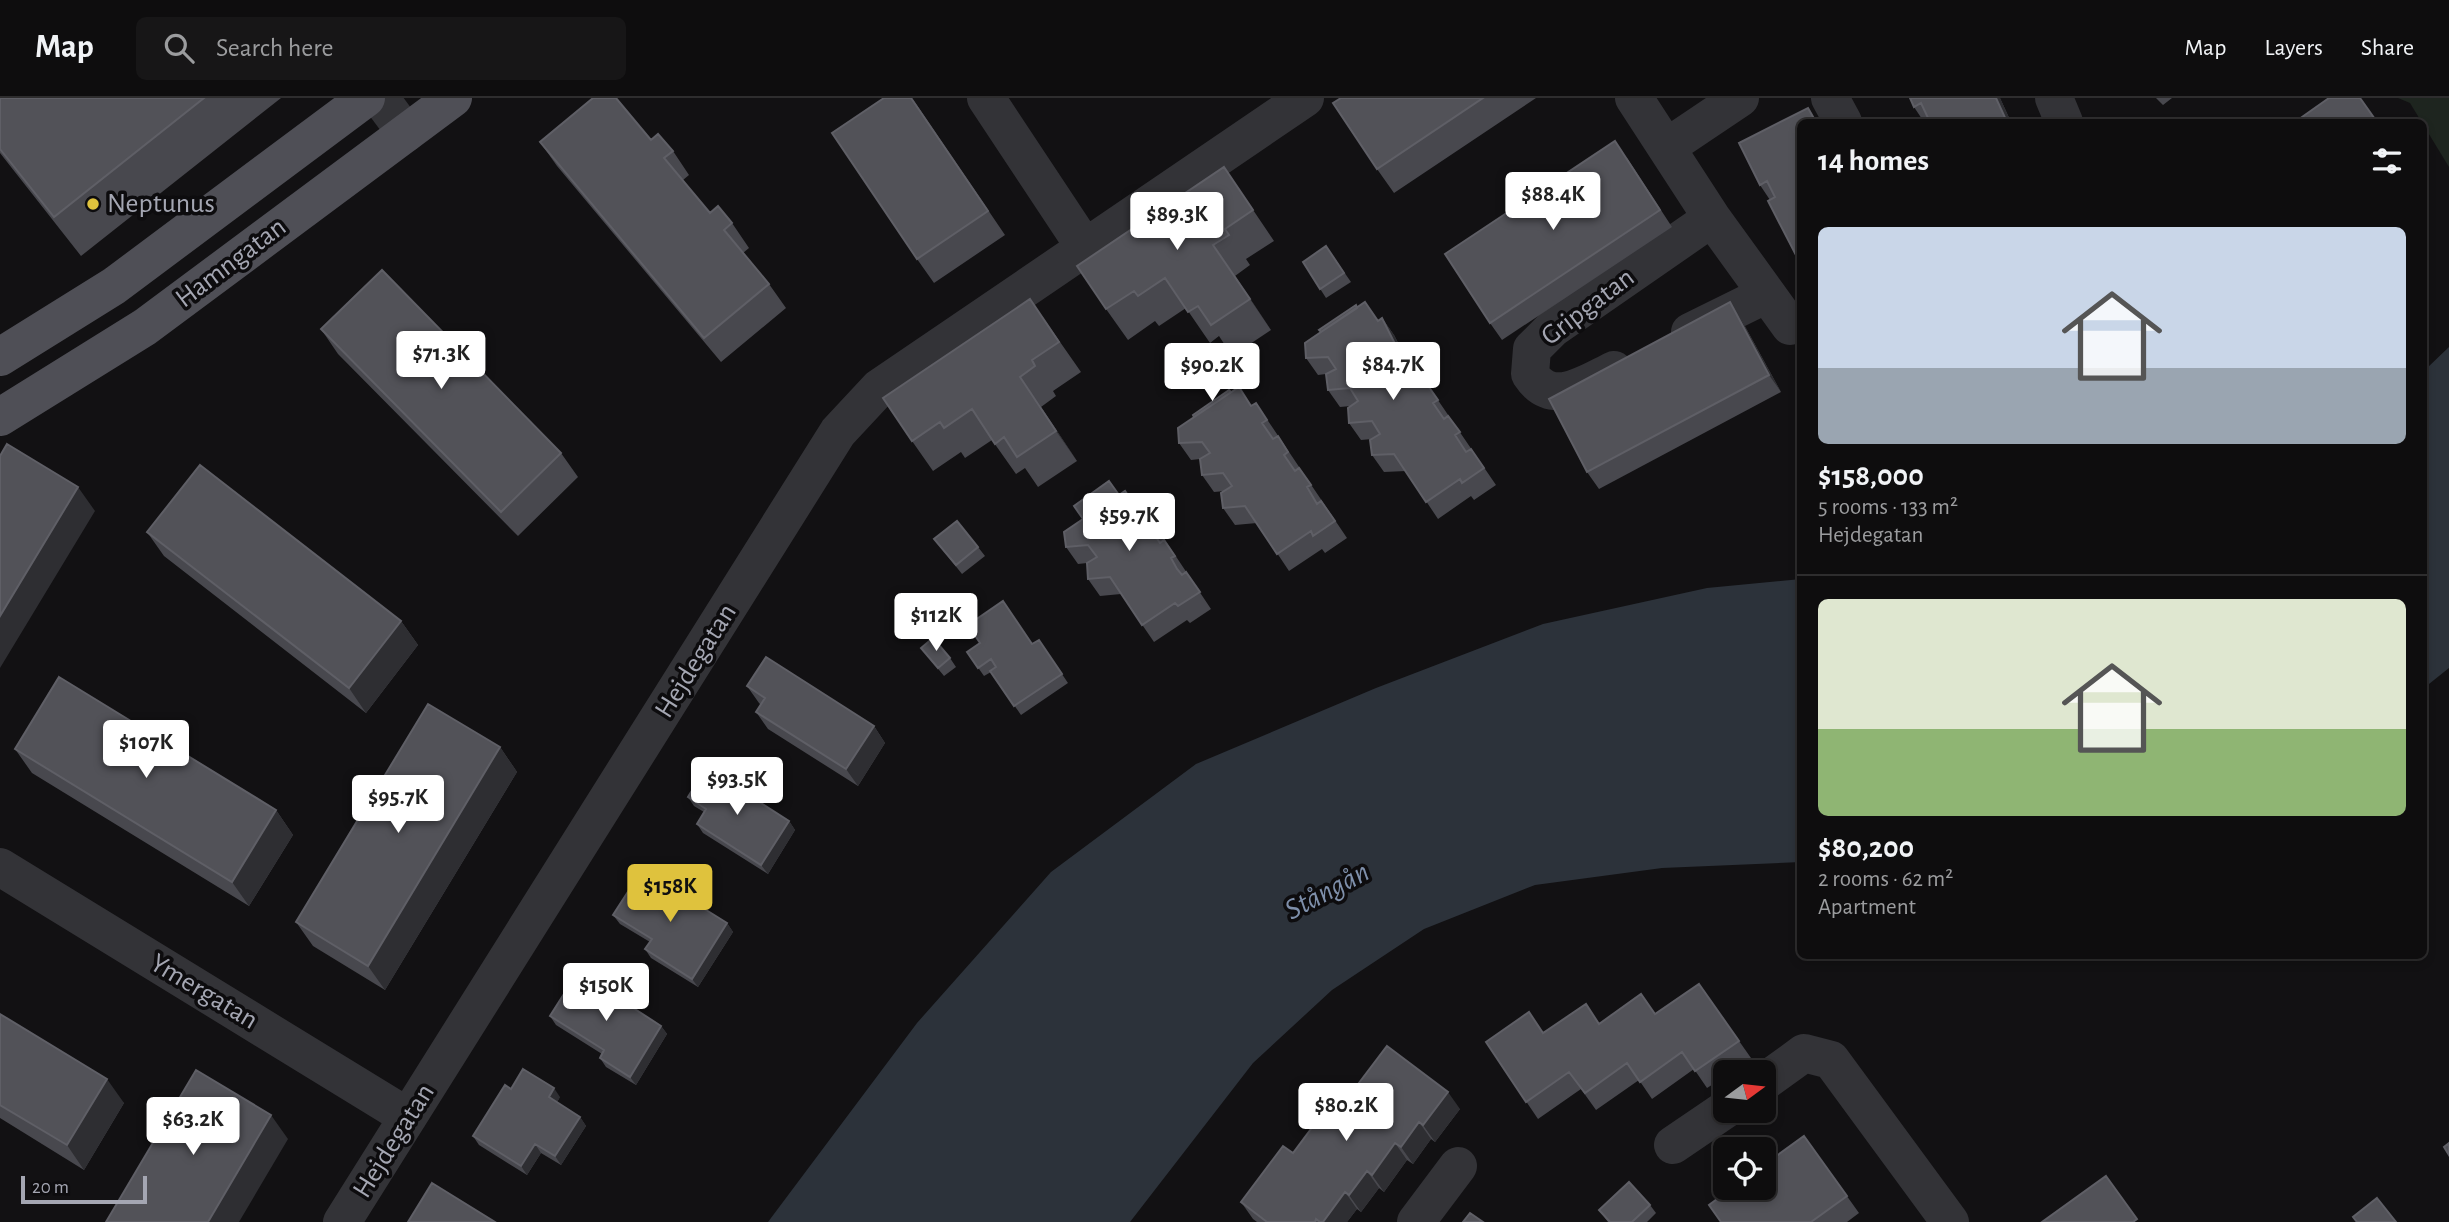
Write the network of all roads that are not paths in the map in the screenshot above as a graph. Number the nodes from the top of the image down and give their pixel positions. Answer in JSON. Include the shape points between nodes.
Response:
{"nodes":[{"id":1,"x":366,"y":98,"type":"edge"},
{"id":2,"x":380,"y":98,"type":"edge"},
{"id":3,"x":453,"y":98,"type":"edge"},
{"id":4,"x":986,"y":98,"type":"edge"},
{"id":5,"x":1305,"y":98,"type":"edge"},
{"id":6,"x":1634,"y":98,"type":"edge"},
{"id":7,"x":1740,"y":98,"type":"edge"},
{"id":8,"x":1830,"y":98,"type":"edge"},
{"id":9,"x":2054,"y":98,"type":"edge"},
{"id":10,"x":1841,"y":119,"type":"edge"},
{"id":11,"x":2063,"y":119,"type":"edge"},
{"id":12,"x":406,"y":133,"type":"junction"},
{"id":13,"x":1667,"y":147,"type":"junction"},
{"id":14,"x":1712,"y":218,"type":"junction"},
{"id":15,"x":1084,"y":246,"type":"junction"},
{"id":16,"x":1767,"y":294,"type":"junction"},
{"id":17,"x":1797,"y":323,"type":"edge"},
{"id":18,"x":0,"y":357,"type":"edge"},
{"id":19,"x":0,"y":417,"type":"edge"},
{"id":20,"x":0,"y":867,"type":"edge"},
{"id":21,"x":1776,"y":1073,"type":"edge"},
{"id":22,"x":408,"y":1117,"type":"junction"},
{"id":23,"x":1713,"y":1118,"type":"edge"},
{"id":24,"x":1673,"y":1146,"type":"dead end"},
{"id":25,"x":1458,"y":1166,"type":"dead end"},
{"id":26,"x":342,"y":1222,"type":"edge"},
{"id":27,"x":1416,"y":1222,"type":"edge"},
{"id":28,"x":1950,"y":1222,"type":"edge"}],
"edges":[{"from":1,"to":18,"type":"main road","name":"Hamngatan","via":[[114,286]]},
{"from":2,"to":12,"type":"street"},
{"from":3,"to":12,"type":"main road","name":"Hamngatan"},
{"from":4,"to":15,"type":"street"},
{"from":5,"to":15,"type":"street"},
{"from":6,"to":13,"type":"street"},
{"from":7,"to":13,"type":"street"},
{"from":8,"to":10,"type":"street"},
{"from":9,"to":11,"type":"street"},
{"from":12,"to":19,"type":"main road","name":"Hamngatan","via":[[145,327]]},
{"from":13,"to":14,"type":"street"},
{"from":14,"to":16,"type":"street"},
{"from":14,"to":16,"type":"street","name":"Gripgatan","via":[[1552,329],[1532,349],[1530,374],[1538,387],[1555,393],[1584,385]]},
{"from":15,"to":22,"type":"street","name":"Hejdegatan","via":[[879,388],[838,432]]},
{"from":16,"to":17,"type":"street","via":[[1790,326]]},
{"from":20,"to":22,"type":"street","name":"Ymergatan"},
{"from":21,"to":28,"type":"street","via":[[1804,1053],[1831,1060]]},
{"from":22,"to":26,"type":"street","name":"Hejdegatan"},
{"from":23,"to":24,"type":"street"},
{"from":25,"to":27,"type":"street"}]}
